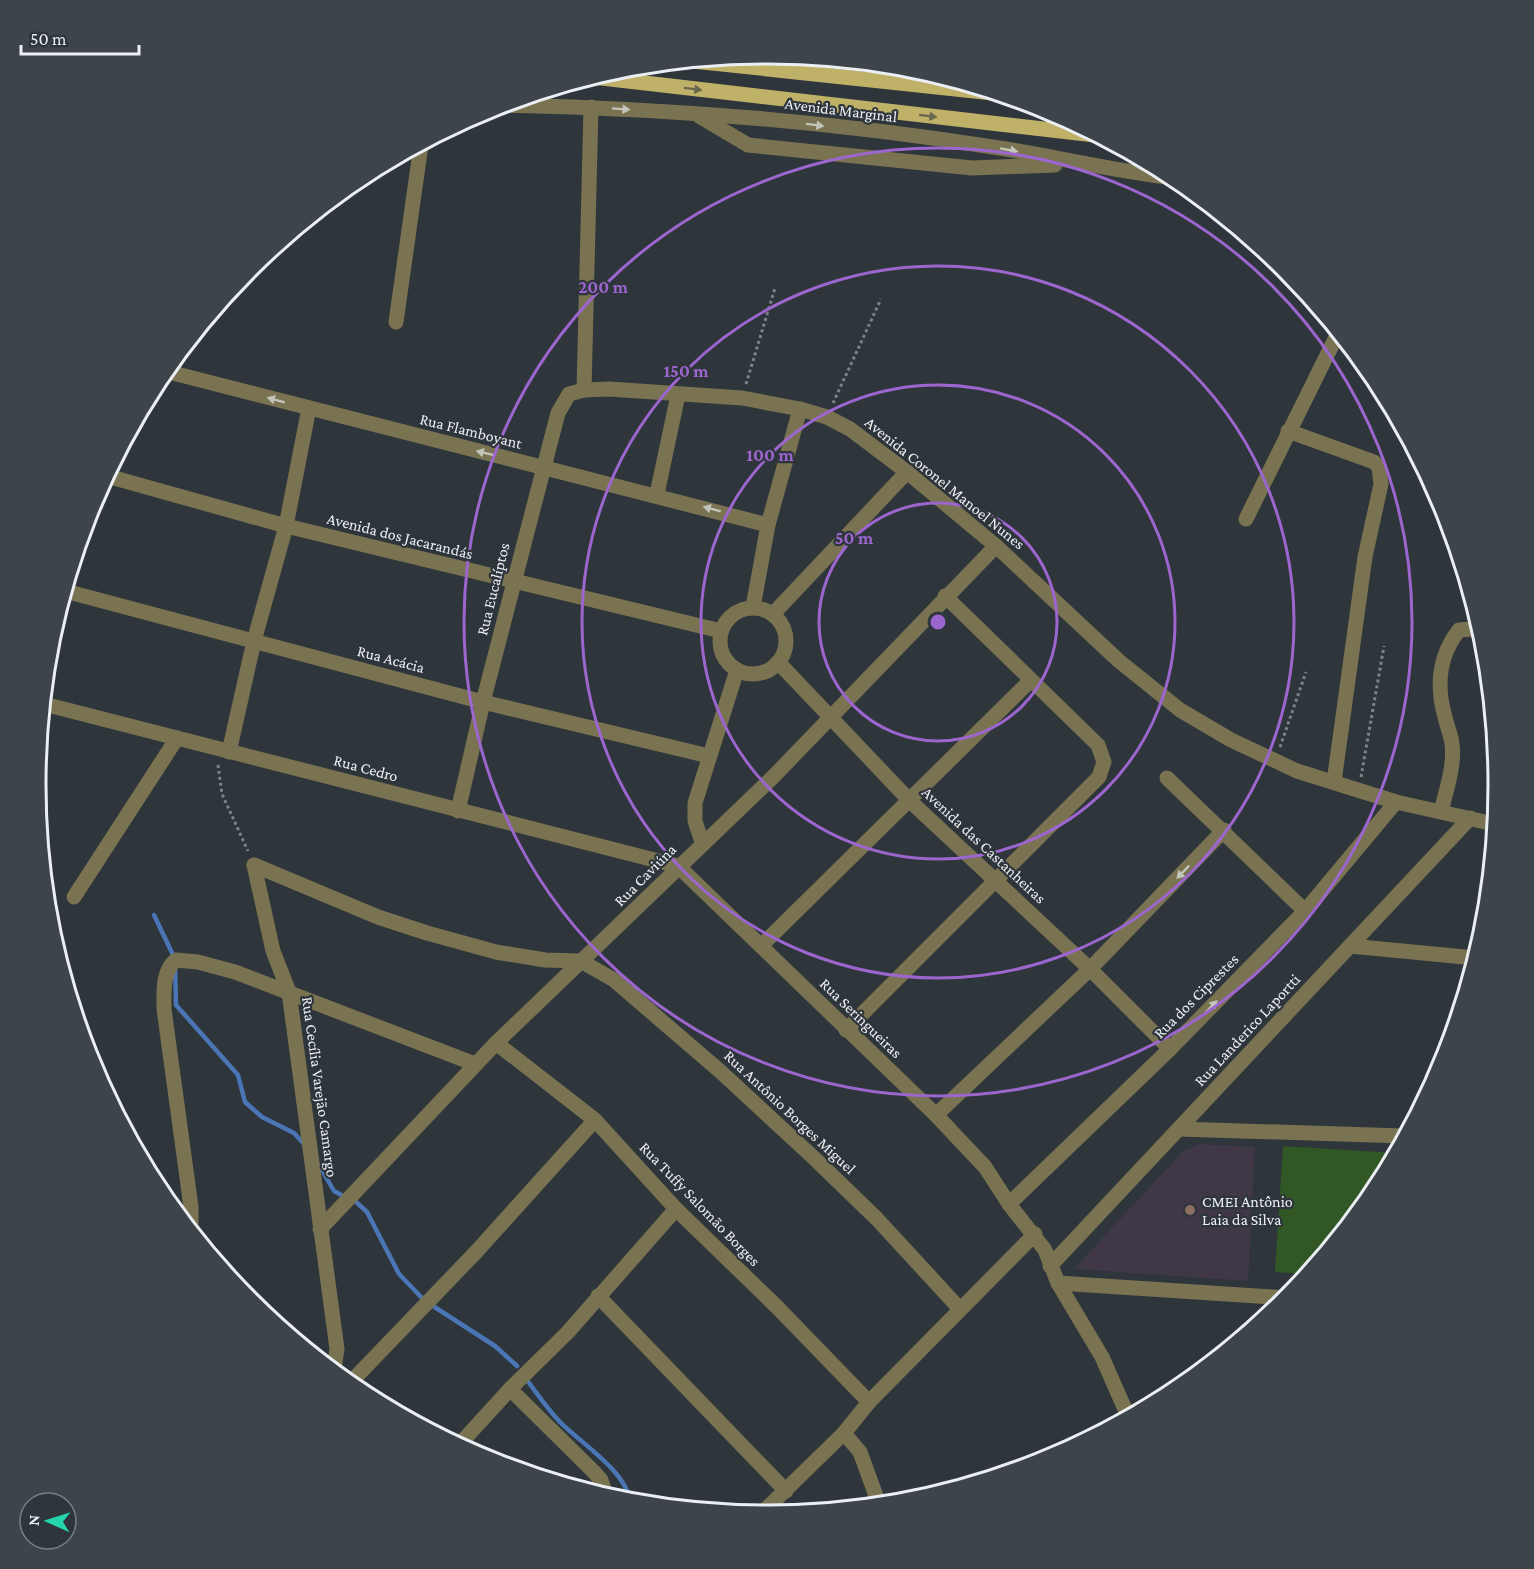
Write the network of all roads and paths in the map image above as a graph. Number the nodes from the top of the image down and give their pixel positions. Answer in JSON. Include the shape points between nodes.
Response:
{"nodes":[{"id":1,"x":734,"y":65,"type":"edge"},
{"id":2,"x":618,"y":80,"type":"edge"},
{"id":3,"x":951,"y":89,"type":"edge"},
{"id":4,"x":526,"y":106,"type":"edge"},
{"id":5,"x":591,"y":107,"type":"junction"},
{"id":6,"x":696,"y":114,"type":"junction"},
{"id":7,"x":1074,"y":133,"type":"edge"},
{"id":8,"x":420,"y":154,"type":"edge"},
{"id":9,"x":1078,"y":164,"type":"junction"},
{"id":10,"x":1149,"y":174,"type":"edge"},
{"id":11,"x":775,"y":288,"type":"dead end"},
{"id":12,"x":881,"y":299,"type":"dead end"},
{"id":13,"x":396,"y":322,"type":"dead end"},
{"id":14,"x":1334,"y":340,"type":"edge"},
{"id":15,"x":175,"y":374,"type":"edge"},
{"id":16,"x":584,"y":390,"type":"junction"},
{"id":17,"x":678,"y":395,"type":"junction"},
{"id":18,"x":742,"y":398,"type":"junction"},
{"id":19,"x":309,"y":408,"type":"junction"},
{"id":20,"x":800,"y":409,"type":"junction"},
{"id":21,"x":827,"y":417,"type":"junction"},
{"id":22,"x":1288,"y":431,"type":"junction"},
{"id":23,"x":542,"y":467,"type":"junction"},
{"id":24,"x":907,"y":472,"type":"junction"},
{"id":25,"x":115,"y":478,"type":"edge"},
{"id":26,"x":657,"y":495,"type":"junction"},
{"id":27,"x":1246,"y":519,"type":"dead end"},
{"id":28,"x":768,"y":525,"type":"junction"},
{"id":29,"x":286,"y":526,"type":"junction"},
{"id":30,"x":996,"y":546,"type":"junction"},
{"id":31,"x":513,"y":583,"type":"junction"},
{"id":32,"x":73,"y":593,"type":"edge"},
{"id":33,"x":945,"y":596,"type":"junction"},
{"id":34,"x":753,"y":608,"type":"junction"},
{"id":35,"x":773,"y":614,"type":"junction"},
{"id":36,"x":1470,"y":629,"type":"edge"},
{"id":37,"x":721,"y":631,"type":"junction"},
{"id":38,"x":254,"y":641,"type":"junction"},
{"id":39,"x":1384,"y":645,"type":"dead end"},
{"id":40,"x":777,"y":662,"type":"junction"},
{"id":41,"x":737,"y":670,"type":"junction"},
{"id":42,"x":1306,"y":672,"type":"dead end"},
{"id":43,"x":1029,"y":681,"type":"junction"},
{"id":44,"x":483,"y":702,"type":"junction"},
{"id":45,"x":51,"y":707,"type":"edge"},
{"id":46,"x":830,"y":717,"type":"junction"},
{"id":47,"x":177,"y":738,"type":"junction"},
{"id":48,"x":223,"y":750,"type":"junction"},
{"id":49,"x":709,"y":756,"type":"junction"},
{"id":50,"x":1275,"y":761,"type":"junction"},
{"id":51,"x":1167,"y":778,"type":"dead end"},
{"id":52,"x":1334,"y":782,"type":"junction"},
{"id":53,"x":1358,"y":790,"type":"junction"},
{"id":54,"x":910,"y":801,"type":"junction"},
{"id":55,"x":1396,"y":802,"type":"junction"},
{"id":56,"x":458,"y":811,"type":"junction"},
{"id":57,"x":1441,"y":812,"type":"junction"},
{"id":58,"x":1470,"y":818,"type":"junction"},
{"id":59,"x":1486,"y":822,"type":"edge"},
{"id":60,"x":1224,"y":830,"type":"junction"},
{"id":61,"x":702,"y":842,"type":"junction"},
{"id":62,"x":254,"y":865,"type":"junction"},
{"id":63,"x":678,"y":866,"type":"junction"},
{"id":64,"x":993,"y":880,"type":"junction"},
{"id":65,"x":74,"y":897,"type":"dead end"},
{"id":66,"x":1305,"y":911,"type":"junction"},
{"id":67,"x":762,"y":945,"type":"junction"},
{"id":68,"x":1350,"y":946,"type":"junction"},
{"id":69,"x":1466,"y":957,"type":"edge"},
{"id":70,"x":581,"y":961,"type":"junction"},
{"id":71,"x":1090,"y":969,"type":"junction"},
{"id":72,"x":289,"y":992,"type":"junction"},
{"id":73,"x":846,"y":1030,"type":"junction"},
{"id":74,"x":496,"y":1043,"type":"junction"},
{"id":75,"x":1170,"y":1049,"type":"junction"},
{"id":76,"x":475,"y":1064,"type":"junction"},
{"id":77,"x":936,"y":1114,"type":"junction"},
{"id":78,"x":595,"y":1120,"type":"junction"},
{"id":79,"x":1179,"y":1129,"type":"junction"},
{"id":80,"x":1396,"y":1136,"type":"edge"},
{"id":81,"x":1009,"y":1204,"type":"junction"},
{"id":82,"x":676,"y":1209,"type":"junction"},
{"id":83,"x":191,"y":1217,"type":"edge"},
{"id":84,"x":320,"y":1229,"type":"junction"},
{"id":85,"x":1035,"y":1234,"type":"junction"},
{"id":86,"x":1050,"y":1266,"type":"junction"},
{"id":87,"x":1058,"y":1283,"type":"junction"},
{"id":88,"x":598,"y":1296,"type":"junction"},
{"id":89,"x":1273,"y":1297,"type":"edge"},
{"id":90,"x":959,"y":1308,"type":"junction"},
{"id":91,"x":335,"y":1361,"type":"edge"},
{"id":92,"x":356,"y":1376,"type":"edge"},
{"id":93,"x":510,"y":1389,"type":"junction"},
{"id":94,"x":869,"y":1402,"type":"junction"},
{"id":95,"x":1125,"y":1409,"type":"edge"},
{"id":96,"x":844,"y":1433,"type":"junction"},
{"id":97,"x":465,"y":1438,"type":"edge"},
{"id":98,"x":603,"y":1485,"type":"edge"},
{"id":99,"x":786,"y":1491,"type":"junction"},
{"id":100,"x":876,"y":1496,"type":"edge"},
{"id":101,"x":771,"y":1505,"type":"edge"}],
"edges":[{"from":1,"to":3,"type":"main road"},
{"from":2,"to":7,"type":"main road","one_way":true},
{"from":4,"to":5,"type":"street","name":"Avenida Marginal"},
{"from":5,"to":6,"type":"street","name":"Avenida Marginal","one_way":true},
{"from":5,"to":16,"type":"street"},
{"from":6,"to":9,"type":"street","name":"Avenida Marginal","one_way":true,"via":[[996,147]]},
{"from":6,"to":9,"type":"street","via":[[748,145],[972,168]]},
{"from":8,"to":13,"type":"street"},
{"from":9,"to":10,"type":"street","name":"Avenida Marginal"},
{"from":11,"to":18,"type":"path"},
{"from":12,"to":21,"type":"path"},
{"from":14,"to":22,"type":"street"},
{"from":19,"to":15,"type":"street","name":"Rua Flamboyant","one_way":true},
{"from":16,"to":17,"type":"street","name":"Avenida Coronel Manoel Nunes"},
{"from":16,"to":23,"type":"street","name":"Rua Eucalíptos","via":[[569,394],[562,403]]},
{"from":17,"to":18,"type":"street","name":"Avenida Coronel Manoel Nunes"},
{"from":17,"to":26,"type":"street"},
{"from":18,"to":20,"type":"street","name":"Avenida Coronel Manoel Nunes"},
{"from":23,"to":19,"type":"street","name":"Rua Flamboyant","one_way":true},
{"from":19,"to":29,"type":"street"},
{"from":20,"to":21,"type":"street","name":"Avenida Coronel Manoel Nunes"},
{"from":20,"to":28,"type":"street"},
{"from":21,"to":24,"type":"street","name":"Avenida Coronel Manoel Nunes","via":[[850,429]]},
{"from":22,"to":27,"type":"street"},
{"from":22,"to":52,"type":"street","via":[[1374,462],[1380,474]]},
{"from":23,"to":26,"type":"street","name":"Rua Flamboyant"},
{"from":23,"to":31,"type":"street","name":"Rua Eucalíptos"},
{"from":24,"to":30,"type":"street","name":"Avenida Coronel Manoel Nunes"},
{"from":24,"to":35,"type":"street"},
{"from":25,"to":29,"type":"street","name":"Avenida dos Jacarandás"},
{"from":28,"to":26,"type":"street","name":"Rua Flamboyant","one_way":true},
{"from":28,"to":34,"type":"street"},
{"from":29,"to":31,"type":"street","name":"Avenida dos Jacarandás"},
{"from":29,"to":38,"type":"street"},
{"from":30,"to":33,"type":"street","name":"Rua Caviúna"},
{"from":30,"to":50,"type":"street","name":"Avenida Coronel Manoel Nunes","via":[[1155,692],[1210,728]]},
{"from":31,"to":37,"type":"street","name":"Avenida dos Jacarandás"},
{"from":31,"to":44,"type":"street","name":"Rua Eucalíptos"},
{"from":32,"to":38,"type":"street","name":"Rua Acácia"},
{"from":33,"to":43,"type":"street"},
{"from":33,"to":46,"type":"street","name":"Rua Caviúna"},
{"from":34,"to":35,"type":"street"},
{"from":34,"to":37,"type":"street","via":[[733,614]]},
{"from":35,"to":40,"type":"street","via":[[784,632],[785,643]]},
{"from":36,"to":57,"type":"street","via":[[1459,630],[1447,645],[1440,677],[1440,696],[1452,744]]},
{"from":37,"to":41,"type":"street","via":[[722,654]]},
{"from":38,"to":44,"type":"street","name":"Rua Acácia"},
{"from":38,"to":48,"type":"street"},
{"from":39,"to":53,"type":"path"},
{"from":40,"to":41,"type":"street","via":[[759,673]]},
{"from":40,"to":46,"type":"street","name":"Avenida das Castanheiras"},
{"from":41,"to":49,"type":"street"},
{"from":42,"to":50,"type":"path"},
{"from":43,"to":54,"type":"street"},
{"from":43,"to":64,"type":"street","via":[[1098,745],[1104,762],[1099,777]]},
{"from":44,"to":49,"type":"street","name":"Rua Acácia"},
{"from":44,"to":56,"type":"street","name":"Rua Eucalíptos"},
{"from":45,"to":47,"type":"street","name":"Rua Cedro"},
{"from":46,"to":54,"type":"street","name":"Avenida das Castanheiras"},
{"from":46,"to":61,"type":"street","name":"Rua Caviúna","via":[[773,777]]},
{"from":47,"to":48,"type":"street","name":"Rua Cedro"},
{"from":47,"to":65,"type":"street"},
{"from":48,"to":56,"type":"street","name":"Rua Cedro"},
{"from":48,"to":62,"type":"path","via":[[222,794]]},
{"from":49,"to":61,"type":"street","via":[[695,803],[695,821]]},
{"from":50,"to":52,"type":"street","name":"Avenida Coronel Manoel Nunes"},
{"from":51,"to":60,"type":"street"},
{"from":52,"to":53,"type":"street","name":"Avenida Coronel Manoel Nunes"},
{"from":53,"to":55,"type":"street","name":"Avenida Coronel Manoel Nunes"},
{"from":54,"to":64,"type":"street","name":"Avenida das Castanheiras"},
{"from":54,"to":67,"type":"street"},
{"from":55,"to":57,"type":"street","name":"Avenida Coronel Manoel Nunes"},
{"from":55,"to":66,"type":"street","name":"Rua dos Ciprestes"},
{"from":56,"to":63,"type":"street","name":"Rua Cedro"},
{"from":57,"to":58,"type":"street","name":"Avenida Coronel Manoel Nunes"},
{"from":58,"to":59,"type":"street","name":"Avenida Coronel Manoel Nunes"},
{"from":58,"to":68,"type":"street","name":"Rua Landerico Laportti"},
{"from":60,"to":66,"type":"street"},
{"from":60,"to":71,"type":"street","one_way":true},
{"from":61,"to":63,"type":"street","name":"Rua Caviúna"},
{"from":62,"to":70,"type":"street","via":[[378,918],[427,933],[496,952]]},
{"from":62,"to":72,"type":"street","name":"Rua Cecília Varejão Camargo","via":[[273,951]]},
{"from":63,"to":67,"type":"street","name":"Rua Seringueiras"},
{"from":63,"to":70,"type":"street","name":"Rua Caviúna"},
{"from":64,"to":71,"type":"street","name":"Avenida das Castanheiras"},
{"from":64,"to":73,"type":"street"},
{"from":75,"to":66,"type":"street","name":"Rua dos Ciprestes","one_way":true},
{"from":67,"to":73,"type":"street","name":"Rua Seringueiras"},
{"from":68,"to":69,"type":"street"},
{"from":68,"to":79,"type":"street","name":"Rua Landerico Laportti"},
{"from":70,"to":74,"type":"street","name":"Rua Caviúna"},
{"from":70,"to":90,"type":"street","name":"Rua Antônio Borges Miguel","via":[[640,1000],[729,1080],[877,1219]]},
{"from":71,"to":75,"type":"street","name":"Avenida das Castanheiras"},
{"from":71,"to":77,"type":"street"},
{"from":72,"to":76,"type":"street"},
{"from":72,"to":83,"type":"street","via":[[198,962],[176,960],[170,965],[164,1009]]},
{"from":72,"to":84,"type":"street","name":"Rua Cecília Varejão Camargo"},
{"from":73,"to":77,"type":"street","name":"Rua Seringueiras"},
{"from":74,"to":76,"type":"street","name":"Rua Caviúna"},
{"from":74,"to":78,"type":"street","name":"Rua Tuffy Salomão Borges"},
{"from":75,"to":81,"type":"street","name":"Rua dos Ciprestes"},
{"from":76,"to":84,"type":"street","name":"Rua Caviúna"},
{"from":77,"to":81,"type":"street","name":"Rua Seringueiras","via":[[985,1167]]},
{"from":78,"to":82,"type":"street","name":"Rua Tuffy Salomão Borges"},
{"from":78,"to":92,"type":"street"},
{"from":79,"to":80,"type":"street"},
{"from":79,"to":86,"type":"street","name":"Rua Landerico Laportti"},
{"from":81,"to":85,"type":"street","name":"Rua Seringueiras"},
{"from":82,"to":88,"type":"street"},
{"from":82,"to":94,"type":"street","name":"Rua Tuffy Salomão Borges"},
{"from":84,"to":91,"type":"street","name":"Rua Cecília Varejão Camargo","via":[[337,1349]]},
{"from":85,"to":86,"type":"street","name":"Rua Seringueiras"},
{"from":85,"to":90,"type":"street"},
{"from":86,"to":87,"type":"street","name":"Rua Seringueiras"},
{"from":87,"to":89,"type":"street"},
{"from":87,"to":95,"type":"street","name":"Rua Seringueiras","via":[[1102,1357]]},
{"from":88,"to":93,"type":"street"},
{"from":88,"to":99,"type":"street"},
{"from":90,"to":94,"type":"street"},
{"from":93,"to":97,"type":"street"},
{"from":93,"to":98,"type":"street"},
{"from":94,"to":96,"type":"street"},
{"from":96,"to":99,"type":"street"},
{"from":96,"to":100,"type":"street","via":[[860,1452]]},
{"from":99,"to":101,"type":"street"}]}
